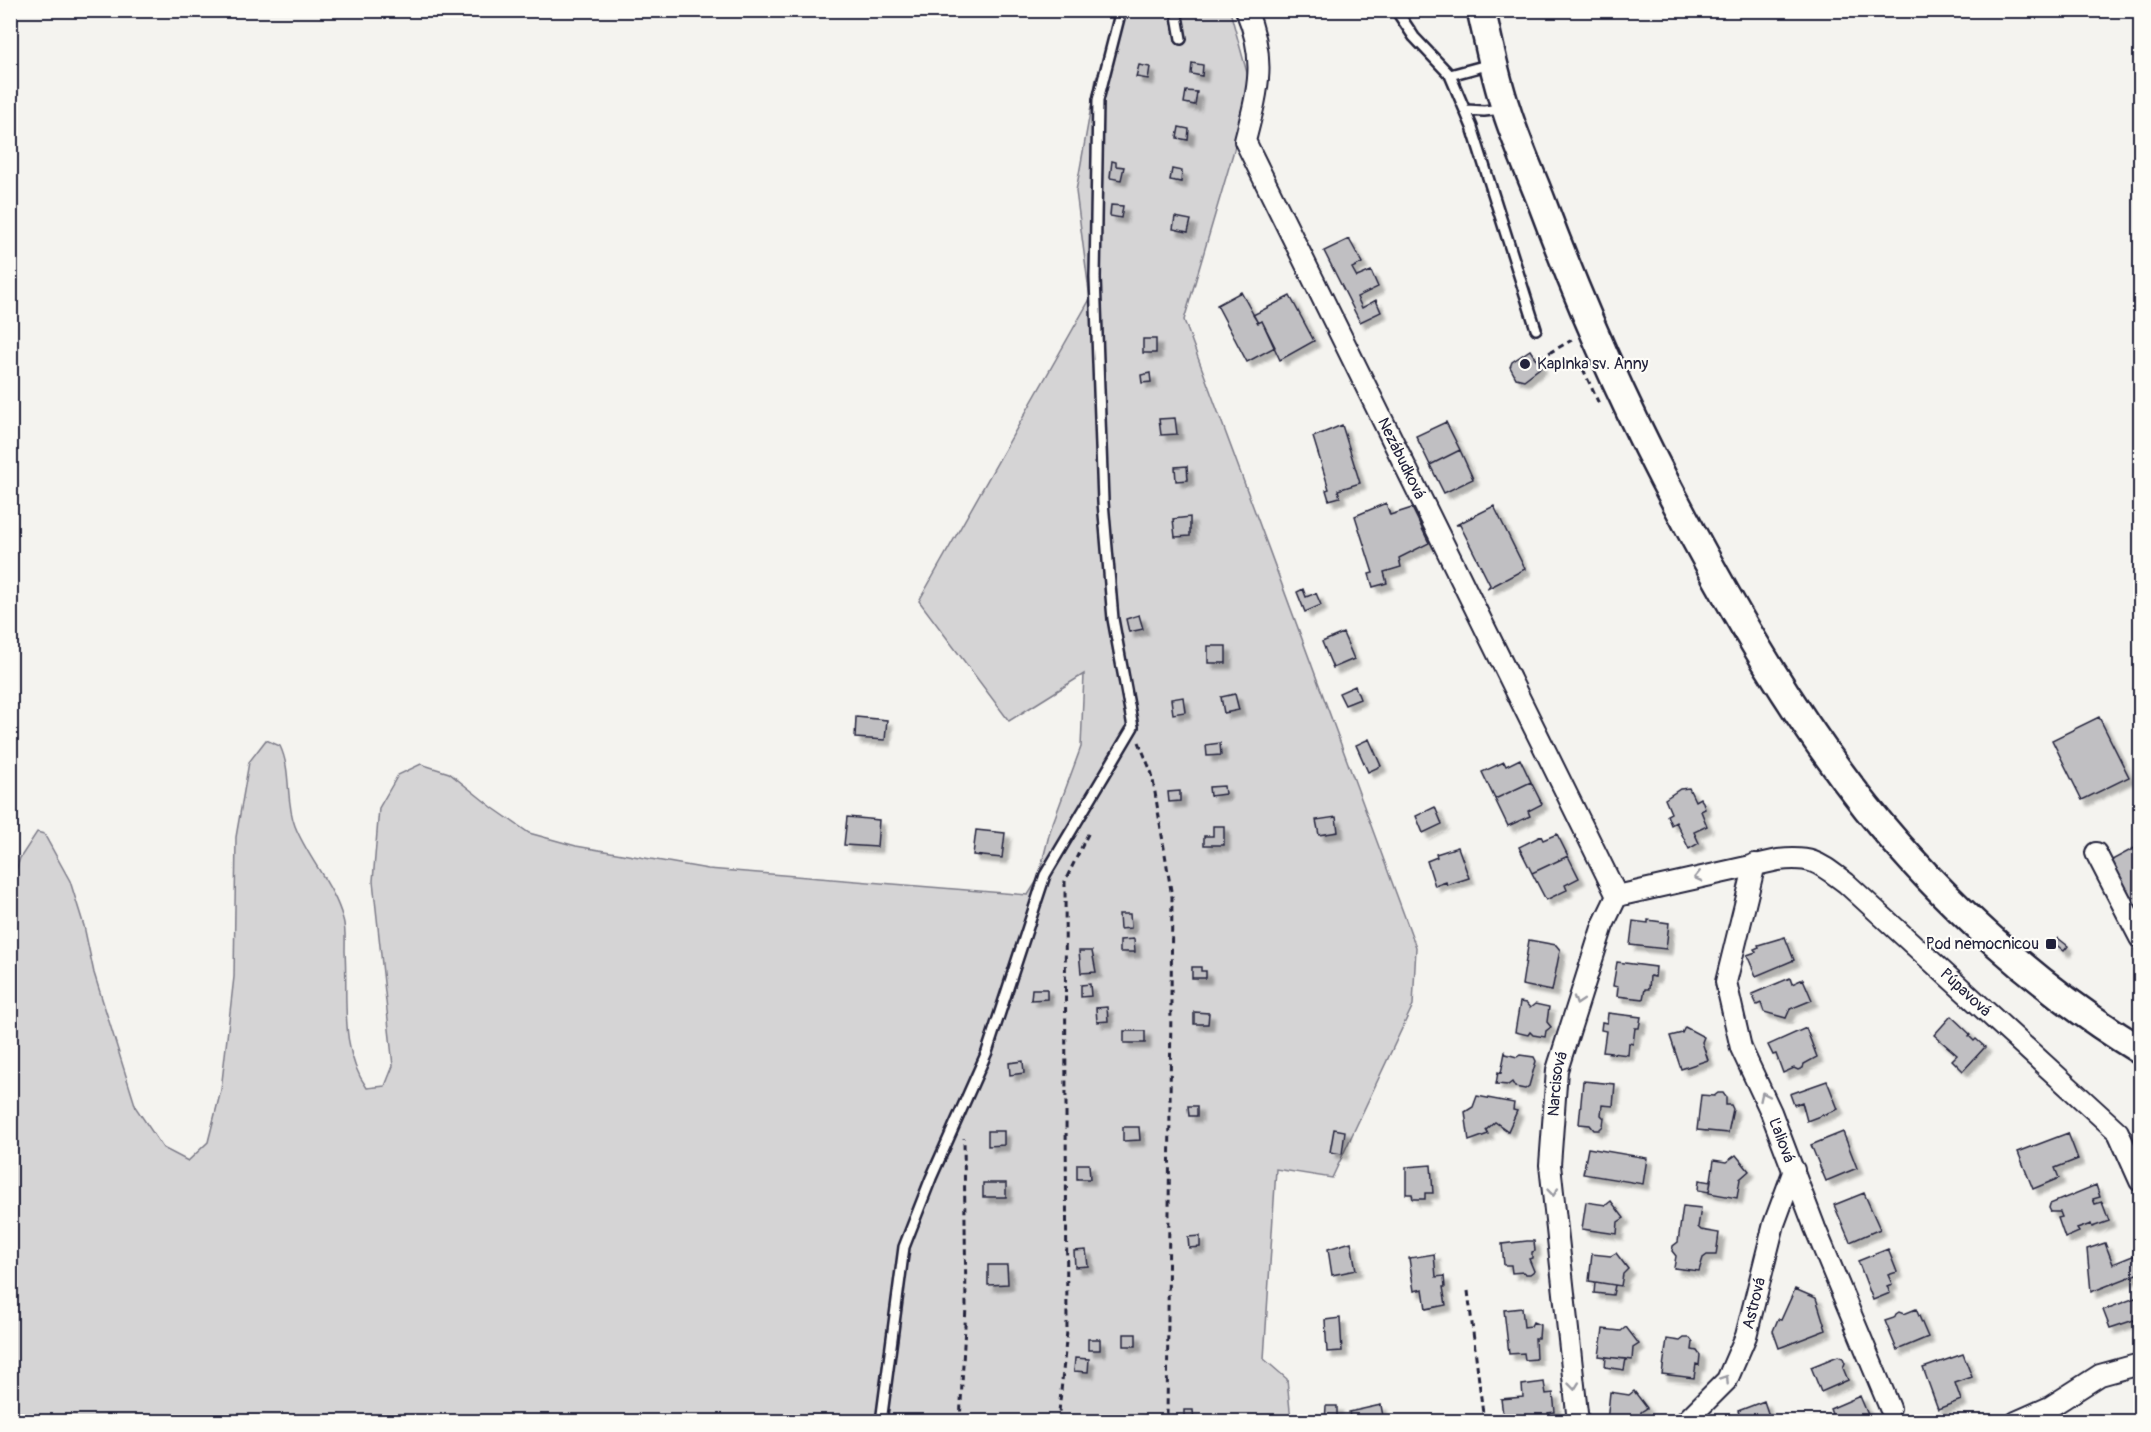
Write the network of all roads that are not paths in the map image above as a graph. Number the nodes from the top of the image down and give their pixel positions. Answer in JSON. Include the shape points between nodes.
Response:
{"nodes":[{"id":1,"x":1121,"y":10,"type":"edge"},
{"id":2,"x":1176,"y":10,"type":"edge"},
{"id":3,"x":1246,"y":10,"type":"edge"},
{"id":4,"x":1396,"y":10,"type":"edge"},
{"id":5,"x":1481,"y":10,"type":"edge"},
{"id":6,"x":1181,"y":39,"type":"dead end"},
{"id":7,"x":1494,"y":63,"type":"junction"},
{"id":8,"x":1450,"y":75,"type":"junction"},
{"id":9,"x":1506,"y":109,"type":"junction"},
{"id":10,"x":1466,"y":110,"type":"junction"},
{"id":11,"x":1536,"y":329,"type":"dead end"},
{"id":12,"x":2096,"y":853,"type":"dead end"},
{"id":13,"x":1755,"y":864,"type":"junction"},
{"id":14,"x":1617,"y":896,"type":"junction"},
{"id":15,"x":2140,"y":938,"type":"edge"},
{"id":16,"x":2140,"y":1050,"type":"edge"},
{"id":17,"x":1794,"y":1170,"type":"junction"},
{"id":18,"x":2140,"y":1181,"type":"edge"},
{"id":19,"x":2140,"y":1364,"type":"edge"},
{"id":20,"x":1890,"y":1408,"type":"dead end"},
{"id":21,"x":2053,"y":1414,"type":"edge"},
{"id":22,"x":880,"y":1422,"type":"edge"},
{"id":23,"x":1578,"y":1422,"type":"edge"},
{"id":24,"x":1685,"y":1422,"type":"edge"},
{"id":25,"x":2016,"y":1422,"type":"edge"}],
"edges":[{"from":1,"to":22,"type":"lane","via":[[1098,100],[1095,278],[1105,526],[1113,619],[1133,727],[1045,875],[987,1052],[904,1248]]},
{"from":2,"to":6,"type":"lane"},
{"from":3,"to":14,"type":"street","name":"Nezábudková","via":[[1258,49],[1260,75],[1245,141]]},
{"from":4,"to":8,"type":"lane","via":[[1414,37]]},
{"from":5,"to":7,"type":"main road"},
{"from":7,"to":8,"type":"lane"},
{"from":7,"to":9,"type":"main road"},
{"from":8,"to":10,"type":"lane"},
{"from":9,"to":10,"type":"lane"},
{"from":9,"to":16,"type":"main road","via":[[1594,334],[1630,412],[1768,668],[1868,809],[1942,892],[2042,981]]},
{"from":10,"to":11,"type":"lane"},
{"from":12,"to":15,"type":"street"},
{"from":13,"to":14,"type":"street","one_way":true},
{"from":17,"to":13,"type":"street","name":"Ľaliová","one_way":true,"via":[[1741,1048],[1726,982]]},
{"from":13,"to":18,"type":"street","name":"Púpavová","via":[[1800,857],[1821,865],[1846,883],[2118,1132]]},
{"from":14,"to":23,"type":"street","name":"Narcisová","one_way":true,"via":[[1603,925],[1557,1070],[1550,1165]]},
{"from":17,"to":20,"type":"street","name":"Ľaliová"},
{"from":24,"to":17,"type":"street","name":"Astrová","one_way":true,"via":[[1727,1380],[1746,1336],[1774,1224]]},
{"from":19,"to":21,"type":"street","via":[[2100,1375]]},
{"from":21,"to":25,"type":"street"}]}
